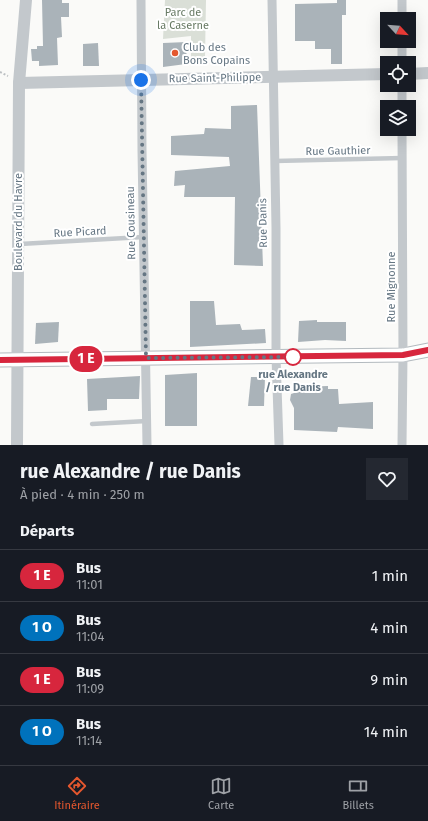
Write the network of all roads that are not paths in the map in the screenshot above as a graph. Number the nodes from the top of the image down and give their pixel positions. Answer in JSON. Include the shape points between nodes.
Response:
{"nodes":[{"id":1,"x":26,"y":0,"type":"edge"},
{"id":2,"x":141,"y":0,"type":"edge"},
{"id":3,"x":272,"y":0,"type":"edge"},
{"id":4,"x":402,"y":0,"type":"edge"},
{"id":5,"x":402,"y":12,"type":"edge"},
{"id":6,"x":428,"y":73,"type":"edge"},
{"id":7,"x":380,"y":74,"type":"edge"},
{"id":8,"x":416,"y":74,"type":"edge"},
{"id":9,"x":273,"y":77,"type":"junction"},
{"id":10,"x":141,"y":80,"type":"junction"},
{"id":11,"x":19,"y":83,"type":"junction"},
{"id":12,"x":402,"y":136,"type":"edge"},
{"id":13,"x":402,"y":158,"type":"junction"},
{"id":14,"x":275,"y":161,"type":"junction"},
{"id":15,"x":143,"y":237,"type":"junction"},
{"id":16,"x":18,"y":244,"type":"junction"},
{"id":17,"x":428,"y":350,"type":"edge"},
{"id":18,"x":403,"y":355,"type":"junction"},
{"id":19,"x":276,"y":357,"type":"junction"},
{"id":20,"x":146,"y":358,"type":"junction"},
{"id":21,"x":0,"y":360,"type":"edge"},
{"id":22,"x":17,"y":360,"type":"junction"},
{"id":23,"x":147,"y":422,"type":"junction"},
{"id":24,"x":92,"y":424,"type":"dead end"},
{"id":25,"x":17,"y":445,"type":"edge"},
{"id":26,"x":147,"y":445,"type":"edge"},
{"id":27,"x":279,"y":445,"type":"edge"},
{"id":28,"x":397,"y":445,"type":"edge"},
{"id":29,"x":402,"y":445,"type":"edge"}],
"edges":[{"from":1,"to":11,"type":"street","name":"Boulevard du Havre"},
{"from":2,"to":10,"type":"street","name":"Rue Cousineau"},
{"from":3,"to":9,"type":"street","name":"Rue Danis"},
{"from":4,"to":5,"type":"street"},
{"from":6,"to":8,"type":"street"},
{"from":7,"to":9,"type":"street","name":"Rue Saint-Philippe"},
{"from":9,"to":10,"type":"street","name":"Rue Saint-Philippe"},
{"from":9,"to":14,"type":"street","name":"Rue Danis"},
{"from":10,"to":11,"type":"street","name":"Rue Saint-Philippe"},
{"from":10,"to":15,"type":"street","name":"Rue Cousineau"},
{"from":11,"to":16,"type":"street","name":"Boulevard du Havre"},
{"from":12,"to":13,"type":"street","name":"Rue Mignonne"},
{"from":13,"to":14,"type":"lane","name":"Rue Gauthier"},
{"from":13,"to":18,"type":"street","name":"Rue Mignonne"},
{"from":14,"to":19,"type":"street","name":"Rue Danis"},
{"from":15,"to":16,"type":"lane","name":"Rue Picard"},
{"from":15,"to":20,"type":"street","name":"Rue Cousineau"},
{"from":16,"to":22,"type":"street","name":"Boulevard du Havre"},
{"from":17,"to":18,"type":"main road"},
{"from":18,"to":19,"type":"main road"},
{"from":18,"to":29,"type":"street","name":"Rue Mignonne"},
{"from":19,"to":20,"type":"main road"},
{"from":19,"to":27,"type":"street","name":"Rue Danis"},
{"from":20,"to":22,"type":"main road"},
{"from":20,"to":23,"type":"street","name":"Rue Cousineau"},
{"from":21,"to":22,"type":"main road"},
{"from":22,"to":25,"type":"street","name":"Boulevard du Havre"},
{"from":23,"to":24,"type":"lane"},
{"from":23,"to":26,"type":"street","name":"Rue Cousineau"},
{"from":28,"to":29,"type":"lane"}]}
